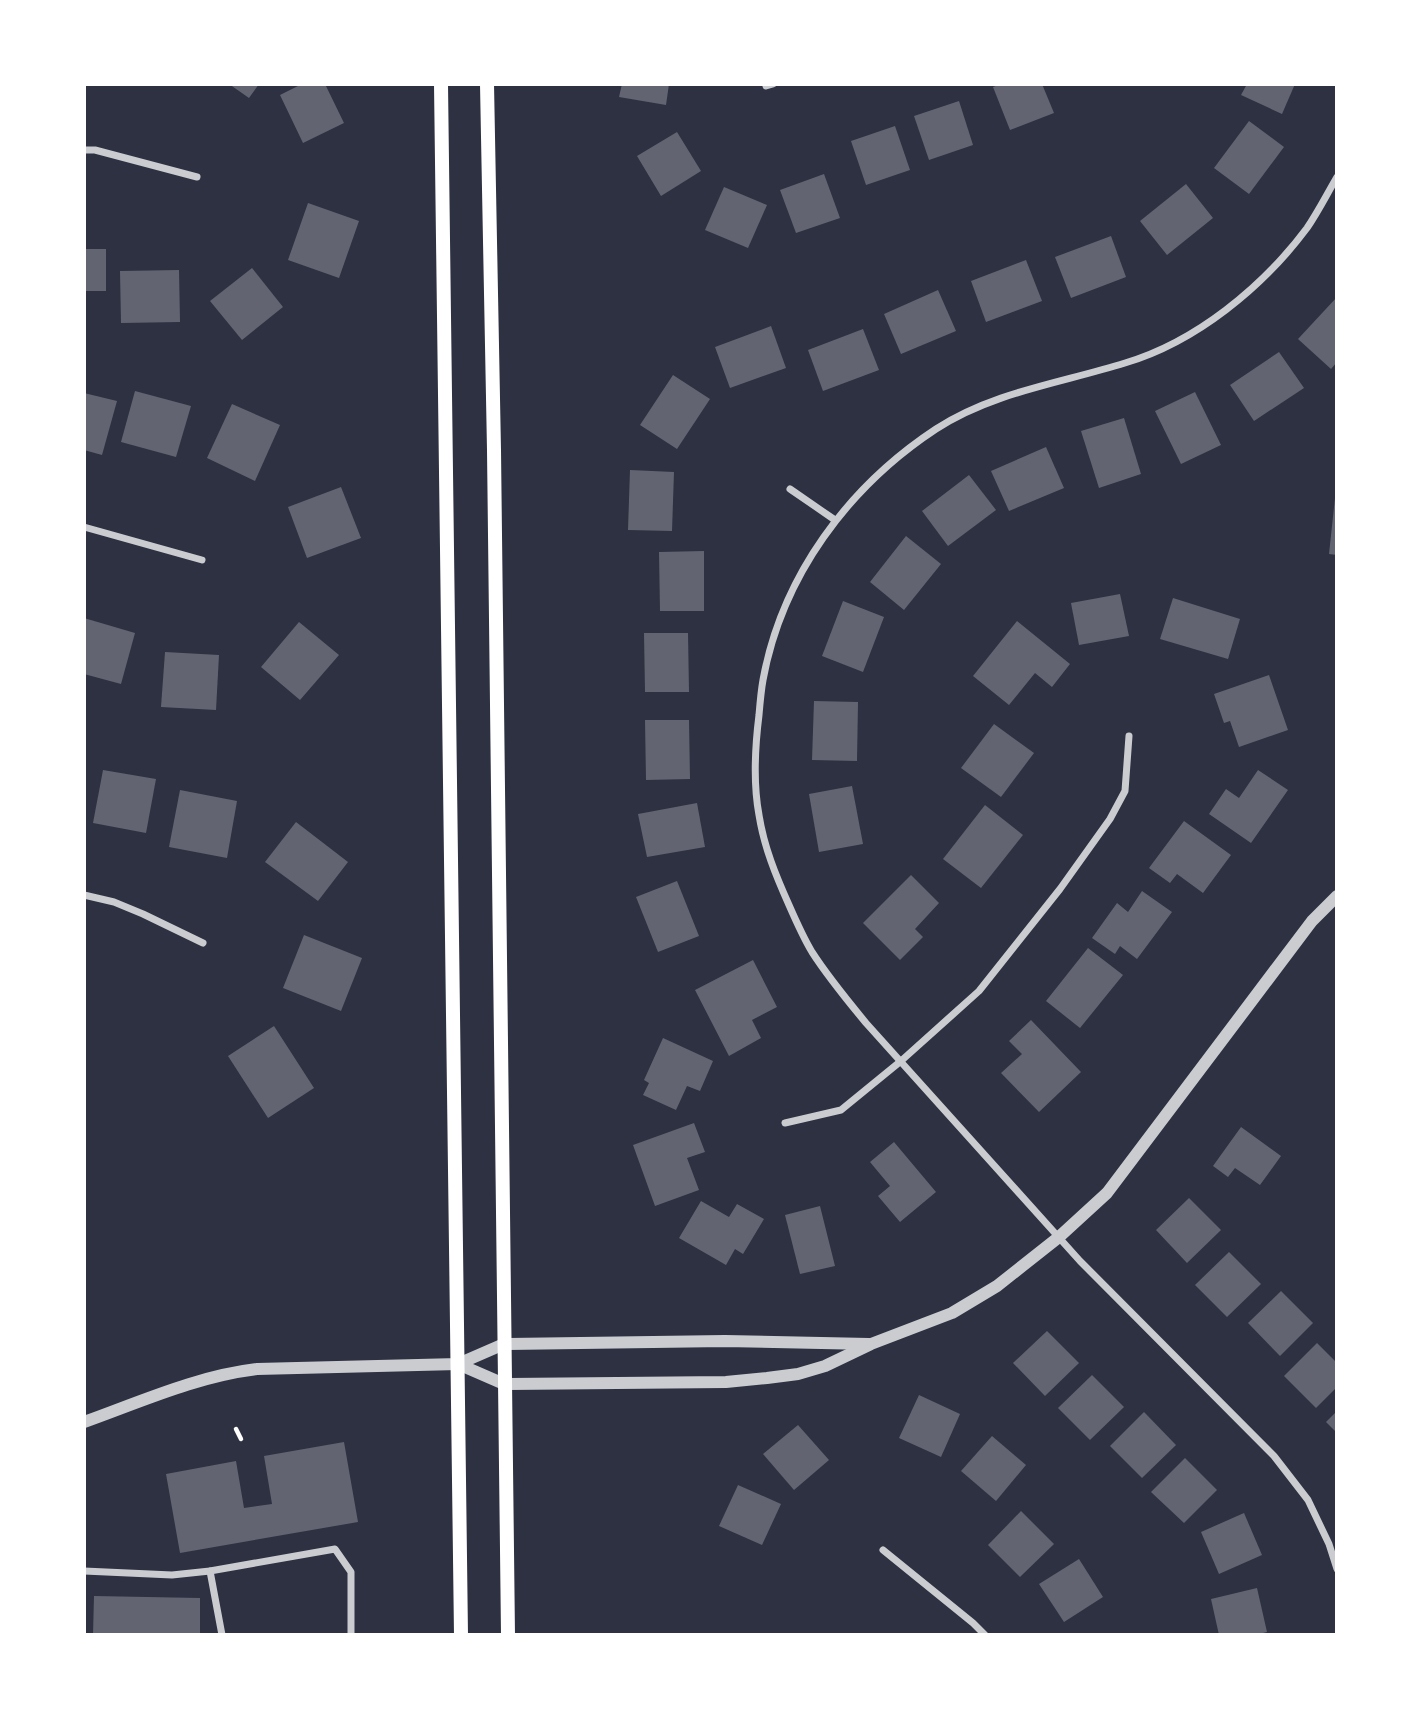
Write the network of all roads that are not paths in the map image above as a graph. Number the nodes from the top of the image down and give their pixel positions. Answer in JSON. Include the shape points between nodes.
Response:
{"nodes":[{"id":1,"x":441,"y":84,"type":"edge"},
{"id":2,"x":487,"y":84,"type":"edge"},
{"id":3,"x":84,"y":150,"type":"edge"},
{"id":4,"x":197,"y":177,"type":"dead end"},
{"id":5,"x":1337,"y":177,"type":"edge"},
{"id":6,"x":790,"y":489,"type":"dead end"},
{"id":7,"x":835,"y":520,"type":"junction"},
{"id":8,"x":84,"y":527,"type":"edge"},
{"id":9,"x":201,"y":560,"type":"dead end"},
{"id":10,"x":1129,"y":736,"type":"dead end"},
{"id":11,"x":84,"y":895,"type":"edge"},
{"id":12,"x":1337,"y":896,"type":"edge"},
{"id":13,"x":203,"y":943,"type":"dead end"},
{"id":14,"x":901,"y":1060,"type":"junction"},
{"id":15,"x":785,"y":1123,"type":"dead end"},
{"id":16,"x":1059,"y":1237,"type":"junction"},
{"id":17,"x":504,"y":1344,"type":"junction"},
{"id":18,"x":871,"y":1344,"type":"junction"},
{"id":19,"x":458,"y":1364,"type":"junction"},
{"id":20,"x":504,"y":1384,"type":"junction"},
{"id":21,"x":84,"y":1422,"type":"edge"},
{"id":22,"x":883,"y":1550,"type":"dead end"},
{"id":23,"x":1337,"y":1569,"type":"edge"},
{"id":24,"x":84,"y":1571,"type":"edge"},
{"id":25,"x":210,"y":1571,"type":"junction"},
{"id":26,"x":222,"y":1635,"type":"edge"},
{"id":27,"x":351,"y":1635,"type":"edge"},
{"id":28,"x":461,"y":1635,"type":"edge"},
{"id":29,"x":508,"y":1635,"type":"edge"},
{"id":30,"x":985,"y":1635,"type":"edge"}],
"edges":[{"from":1,"to":19,"type":"main road"},
{"from":2,"to":17,"type":"main road"},
{"from":3,"to":4,"type":"street"},
{"from":5,"to":7,"type":"street","via":[[1308,226],[1274,267],[1183,339],[1127,363],[1002,397],[966,412],[904,452]]},
{"from":6,"to":7,"type":"street"},
{"from":7,"to":14,"type":"street","via":[[801,572],[779,622],[763,679],[756,736],[758,814],[775,873],[812,952]]},
{"from":8,"to":9,"type":"street"},
{"from":10,"to":14,"type":"street","via":[[1125,791],[1103,829],[979,990]]},
{"from":11,"to":13,"type":"street","via":[[114,902]]},
{"from":12,"to":16,"type":"street","via":[[1312,921],[1107,1193]]},
{"from":14,"to":15,"type":"street","via":[[841,1110]]},
{"from":14,"to":16,"type":"street"},
{"from":16,"to":18,"type":"street","via":[[997,1286],[952,1313]]},
{"from":16,"to":23,"type":"street","via":[[1274,1456],[1308,1500]]},
{"from":17,"to":18,"type":"street"},
{"from":17,"to":19,"type":"street"},
{"from":17,"to":20,"type":"main road"},
{"from":18,"to":20,"type":"street","via":[[825,1366],[767,1378]]},
{"from":19,"to":20,"type":"street"},
{"from":19,"to":21,"type":"street","via":[[233,1371]]},
{"from":19,"to":28,"type":"main road"},
{"from":20,"to":29,"type":"main road"},
{"from":22,"to":30,"type":"street"},
{"from":24,"to":25,"type":"street","via":[[172,1575]]},
{"from":25,"to":26,"type":"street"},
{"from":25,"to":27,"type":"street","via":[[335,1549],[351,1572]]}]}
